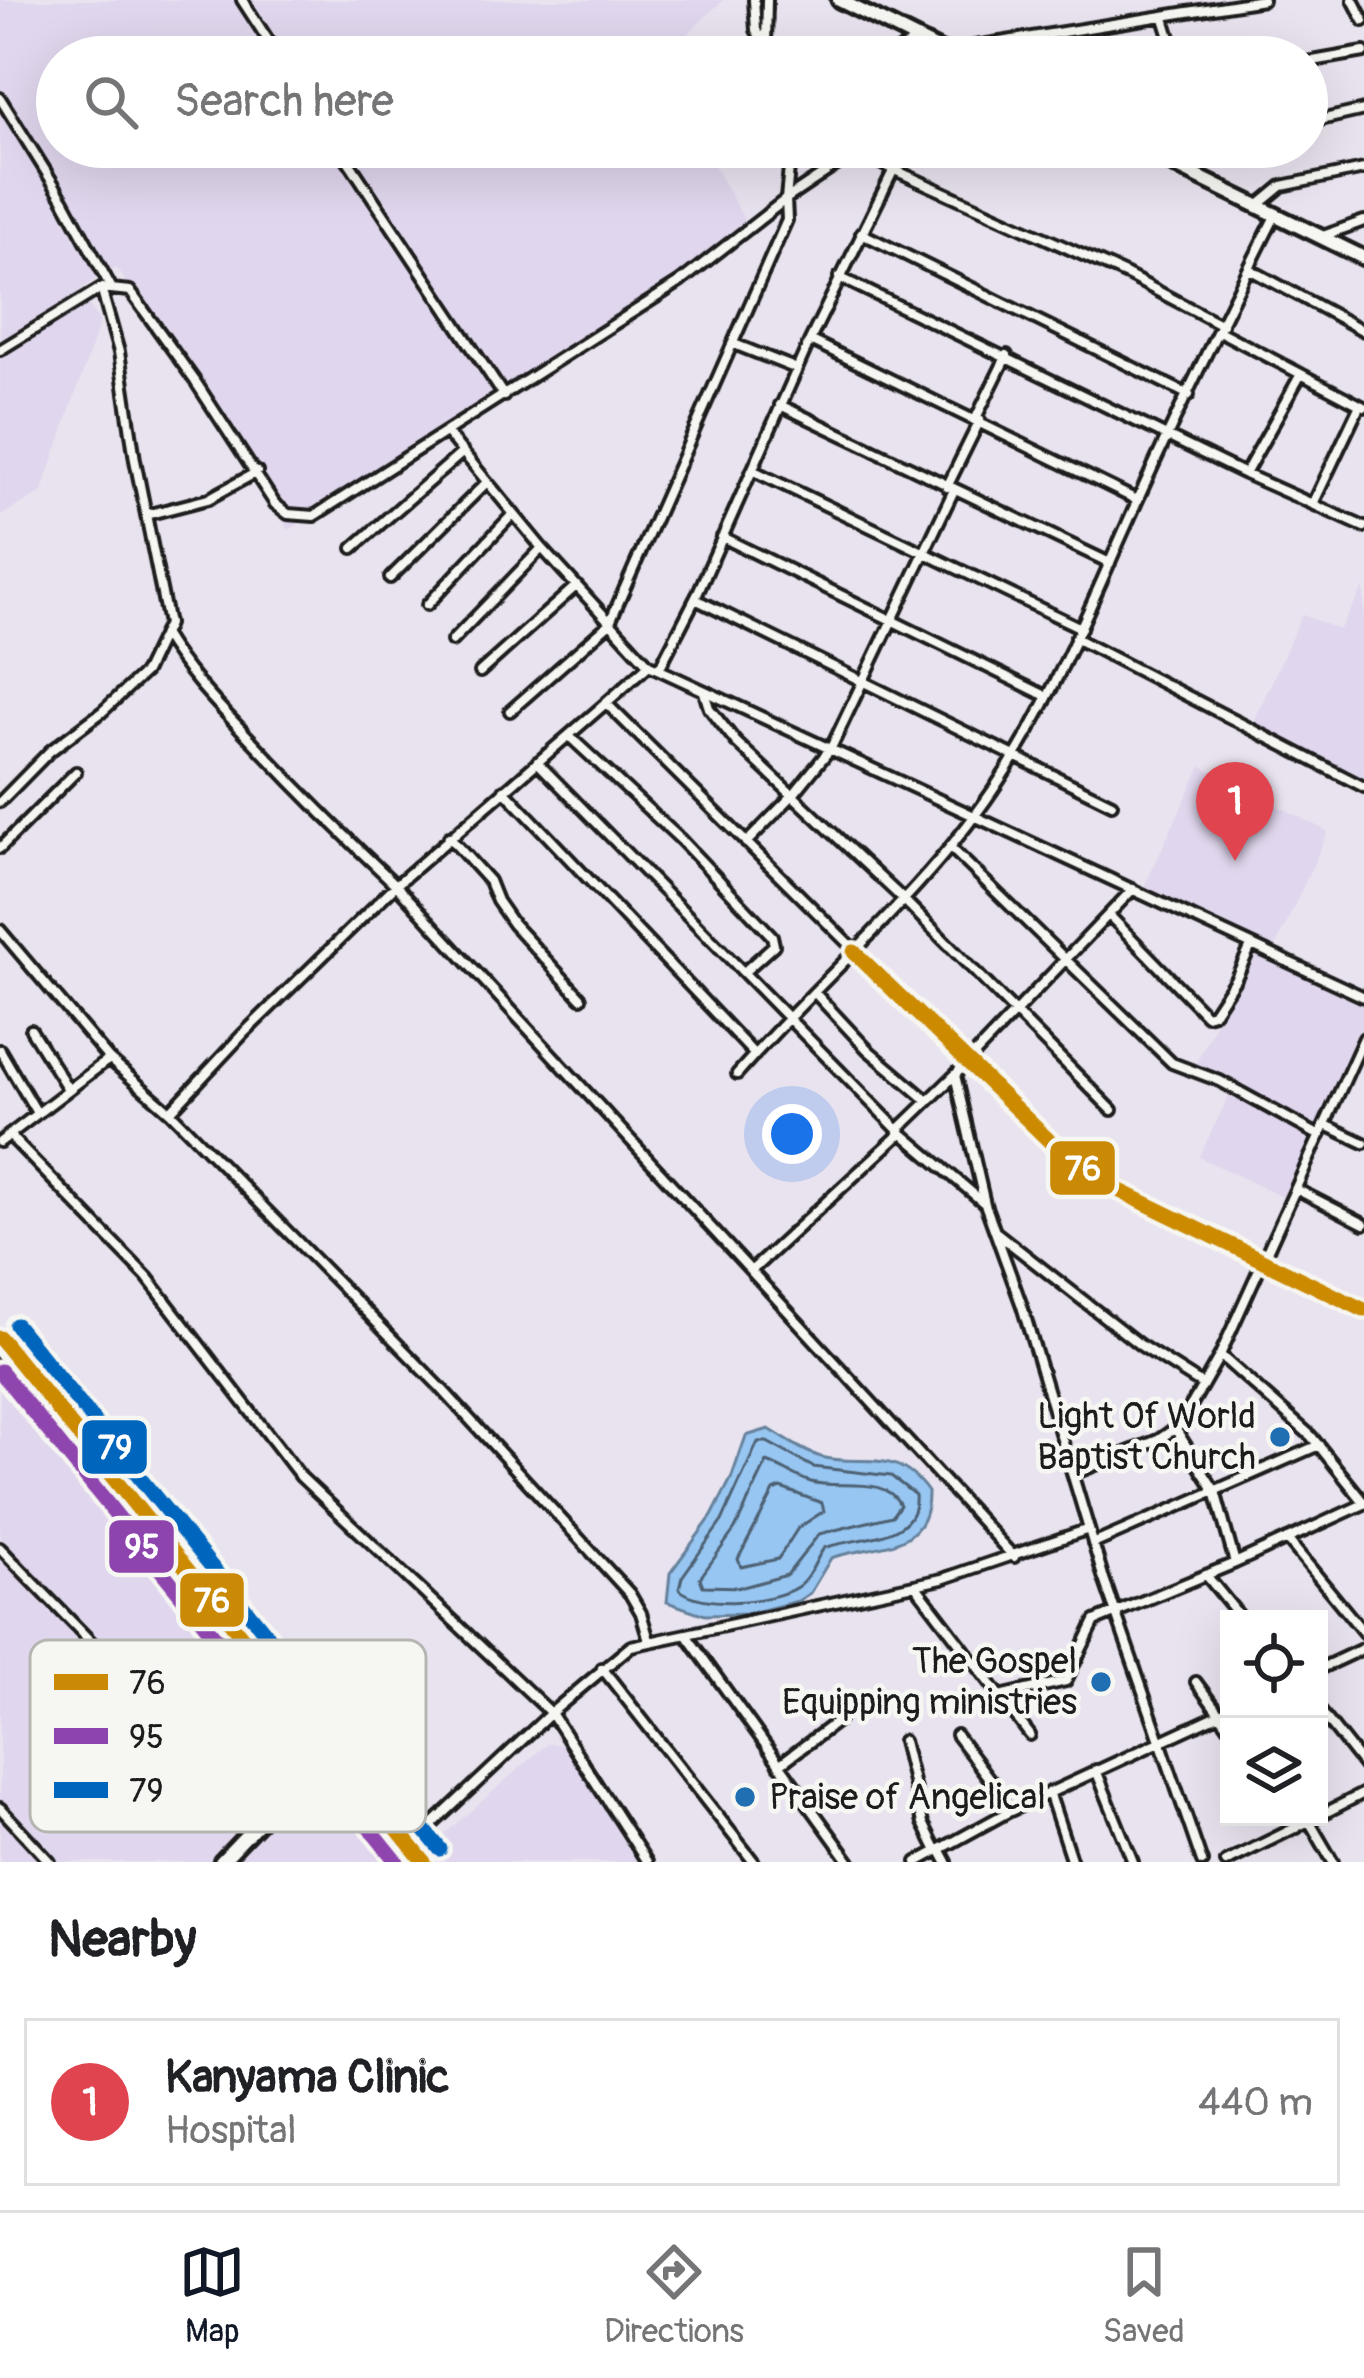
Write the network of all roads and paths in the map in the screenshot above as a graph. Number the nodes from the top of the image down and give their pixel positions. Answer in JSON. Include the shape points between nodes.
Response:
{"nodes":[{"id":1,"x":242,"y":0,"type":"edge"},
{"id":2,"x":754,"y":0,"type":"edge"},
{"id":3,"x":767,"y":0,"type":"edge"},
{"id":4,"x":1263,"y":0,"type":"edge"},
{"id":5,"x":1353,"y":0,"type":"edge"},
{"id":6,"x":846,"y":1,"type":"edge"},
{"id":7,"x":1164,"y":18,"type":"junction"},
{"id":8,"x":1364,"y":21,"type":"edge"},
{"id":9,"x":265,"y":36,"type":"edge"},
{"id":10,"x":759,"y":36,"type":"edge"},
{"id":11,"x":766,"y":36,"type":"edge"},
{"id":12,"x":913,"y":36,"type":"edge"},
{"id":13,"x":1042,"y":36,"type":"edge"},
{"id":14,"x":1170,"y":36,"type":"edge"},
{"id":15,"x":1364,"y":52,"type":"edge"},
{"id":16,"x":1328,"y":58,"type":"edge"},
{"id":17,"x":0,"y":98,"type":"edge"},
{"id":18,"x":1364,"y":110,"type":"edge"},
{"id":19,"x":1328,"y":118,"type":"edge"},
{"id":20,"x":36,"y":156,"type":"edge"},
{"id":21,"x":44,"y":168,"type":"edge"},
{"id":22,"x":353,"y":168,"type":"edge"},
{"id":23,"x":789,"y":168,"type":"edge"},
{"id":24,"x":830,"y":168,"type":"edge"},
{"id":25,"x":890,"y":168,"type":"joint"},
{"id":26,"x":1180,"y":168,"type":"edge"},
{"id":27,"x":1364,"y":169,"type":"edge"},
{"id":28,"x":787,"y":199,"type":"junction"},
{"id":29,"x":1258,"y":206,"type":"junction"},
{"id":30,"x":1275,"y":214,"type":"junction"},
{"id":31,"x":1364,"y":220,"type":"edge"},
{"id":32,"x":861,"y":233,"type":"junction"},
{"id":33,"x":1322,"y":237,"type":"junction"},
{"id":34,"x":1364,"y":258,"type":"edge"},
{"id":35,"x":1251,"y":270,"type":"junction"},
{"id":36,"x":839,"y":277,"type":"junction"},
{"id":37,"x":106,"y":287,"type":"junction"},
{"id":38,"x":1220,"y":328,"type":"junction"},
{"id":39,"x":1364,"y":331,"type":"edge"},
{"id":40,"x":810,"y":340,"type":"junction"},
{"id":41,"x":734,"y":344,"type":"junction"},
{"id":42,"x":0,"y":350,"type":"edge"},
{"id":43,"x":1007,"y":355,"type":"junction"},
{"id":44,"x":797,"y":369,"type":"junction"},
{"id":45,"x":1301,"y":374,"type":"junction"},
{"id":46,"x":1189,"y":394,"type":"junction"},
{"id":47,"x":503,"y":396,"type":"junction"},
{"id":48,"x":781,"y":405,"type":"junction"},
{"id":49,"x":1362,"y":406,"type":"edge"},
{"id":50,"x":978,"y":419,"type":"junction"},
{"id":51,"x":447,"y":433,"type":"junction"},
{"id":52,"x":1169,"y":436,"type":"junction"},
{"id":53,"x":463,"y":452,"type":"junction"},
{"id":54,"x":752,"y":470,"type":"junction"},
{"id":55,"x":256,"y":472,"type":"junction"},
{"id":56,"x":1245,"y":474,"type":"junction"},
{"id":57,"x":487,"y":482,"type":"junction"},
{"id":58,"x":951,"y":488,"type":"junction"},
{"id":59,"x":1137,"y":500,"type":"junction"},
{"id":60,"x":1313,"y":504,"type":"junction"},
{"id":61,"x":513,"y":514,"type":"junction"},
{"id":62,"x":146,"y":515,"type":"junction"},
{"id":63,"x":1364,"y":526,"type":"edge"},
{"id":64,"x":722,"y":537,"type":"junction"},
{"id":65,"x":353,"y":548,"type":"dead end"},
{"id":66,"x":542,"y":548,"type":"junction"},
{"id":67,"x":924,"y":555,"type":"junction"},
{"id":68,"x":1110,"y":563,"type":"junction"},
{"id":69,"x":390,"y":578,"type":"dead end"},
{"id":70,"x":576,"y":586,"type":"junction"},
{"id":71,"x":695,"y":599,"type":"junction"},
{"id":72,"x":427,"y":604,"type":"dead end"},
{"id":73,"x":892,"y":620,"type":"junction"},
{"id":74,"x":609,"y":624,"type":"junction"},
{"id":75,"x":1081,"y":628,"type":"junction"},
{"id":76,"x":163,"y":634,"type":"junction"},
{"id":77,"x":1075,"y":638,"type":"junction"},
{"id":78,"x":452,"y":641,"type":"dead end"},
{"id":79,"x":649,"y":664,"type":"junction"},
{"id":80,"x":659,"y":670,"type":"junction"},
{"id":81,"x":480,"y":672,"type":"dead end"},
{"id":82,"x":863,"y":685,"type":"junction"},
{"id":83,"x":704,"y":690,"type":"junction"},
{"id":84,"x":1046,"y":696,"type":"junction"},
{"id":85,"x":606,"y":704,"type":"junction"},
{"id":86,"x":510,"y":711,"type":"dead end"},
{"id":87,"x":569,"y":736,"type":"junction"},
{"id":88,"x":830,"y":748,"type":"junction"},
{"id":89,"x":1015,"y":758,"type":"junction"},
{"id":90,"x":537,"y":762,"type":"junction"},
{"id":91,"x":76,"y":772,"type":"dead end"},
{"id":92,"x":1364,"y":787,"type":"edge"},
{"id":93,"x":504,"y":790,"type":"junction"},
{"id":94,"x":793,"y":795,"type":"junction"},
{"id":95,"x":0,"y":802,"type":"edge"},
{"id":96,"x":1112,"y":804,"type":"dead end"},
{"id":97,"x":976,"y":814,"type":"junction"},
{"id":98,"x":449,"y":837,"type":"junction"},
{"id":99,"x":746,"y":843,"type":"junction"},
{"id":100,"x":950,"y":847,"type":"junction"},
{"id":101,"x":0,"y":848,"type":"edge"},
{"id":102,"x":396,"y":885,"type":"junction"},
{"id":103,"x":1133,"y":889,"type":"junction"},
{"id":104,"x":905,"y":901,"type":"junction"},
{"id":105,"x":1109,"y":915,"type":"junction"},
{"id":106,"x":0,"y":930,"type":"edge"},
{"id":107,"x":1251,"y":946,"type":"junction"},
{"id":108,"x":854,"y":952,"type":"junction"},
{"id":109,"x":1066,"y":958,"type":"junction"},
{"id":110,"x":744,"y":972,"type":"junction"},
{"id":111,"x":814,"y":992,"type":"junction"},
{"id":112,"x":1364,"y":997,"type":"edge"},
{"id":113,"x":581,"y":998,"type":"dead end"},
{"id":114,"x":1016,"y":1010,"type":"junction"},
{"id":115,"x":789,"y":1017,"type":"junction"},
{"id":116,"x":31,"y":1030,"type":"dead end"},
{"id":117,"x":1364,"y":1038,"type":"edge"},
{"id":118,"x":0,"y":1050,"type":"edge"},
{"id":119,"x":755,"y":1054,"type":"junction"},
{"id":120,"x":109,"y":1059,"type":"junction"},
{"id":121,"x":1360,"y":1060,"type":"edge"},
{"id":122,"x":965,"y":1062,"type":"junction"},
{"id":123,"x":737,"y":1074,"type":"dead end"},
{"id":124,"x":955,"y":1075,"type":"junction"},
{"id":125,"x":68,"y":1089,"type":"junction"},
{"id":126,"x":928,"y":1101,"type":"junction"},
{"id":127,"x":1112,"y":1110,"type":"dead end"},
{"id":128,"x":170,"y":1112,"type":"junction"},
{"id":129,"x":37,"y":1113,"type":"junction"},
{"id":130,"x":1326,"y":1125,"type":"junction"},
{"id":131,"x":900,"y":1131,"type":"junction"},
{"id":132,"x":1320,"y":1136,"type":"junction"},
{"id":133,"x":3,"y":1139,"type":"edge"},
{"id":134,"x":1364,"y":1143,"type":"edge"},
{"id":135,"x":1296,"y":1189,"type":"junction"},
{"id":136,"x":985,"y":1204,"type":"junction"},
{"id":137,"x":1364,"y":1224,"type":"edge"},
{"id":138,"x":994,"y":1231,"type":"junction"},
{"id":139,"x":1262,"y":1260,"type":"junction"},
{"id":140,"x":751,"y":1271,"type":"junction"},
{"id":141,"x":1364,"y":1310,"type":"edge"},
{"id":142,"x":0,"y":1337,"type":"edge"},
{"id":143,"x":0,"y":1352,"type":"edge"},
{"id":144,"x":1220,"y":1355,"type":"junction"},
{"id":145,"x":1204,"y":1385,"type":"junction"},
{"id":146,"x":1176,"y":1430,"type":"junction"},
{"id":147,"x":1319,"y":1445,"type":"junction"},
{"id":148,"x":1073,"y":1474,"type":"junction"},
{"id":149,"x":1215,"y":1491,"type":"junction"},
{"id":150,"x":1364,"y":1503,"type":"edge"},
{"id":151,"x":1089,"y":1529,"type":"junction"},
{"id":152,"x":1287,"y":1539,"type":"junction"},
{"id":153,"x":1094,"y":1544,"type":"junction"},
{"id":154,"x":0,"y":1548,"type":"edge"},
{"id":155,"x":1013,"y":1557,"type":"junction"},
{"id":156,"x":1234,"y":1564,"type":"junction"},
{"id":157,"x":1206,"y":1575,"type":"junction"},
{"id":158,"x":915,"y":1585,"type":"junction"},
{"id":159,"x":1235,"y":1610,"type":"edge"},
{"id":160,"x":1115,"y":1612,"type":"junction"},
{"id":161,"x":1364,"y":1633,"type":"edge"},
{"id":162,"x":687,"y":1636,"type":"junction"},
{"id":163,"x":89,"y":1640,"type":"edge"},
{"id":164,"x":236,"y":1640,"type":"edge"},
{"id":165,"x":239,"y":1640,"type":"edge"},
{"id":166,"x":649,"y":1640,"type":"junction"},
{"id":167,"x":1364,"y":1648,"type":"edge"},
{"id":168,"x":1328,"y":1665,"type":"edge"},
{"id":169,"x":602,"y":1668,"type":"junction"},
{"id":170,"x":1196,"y":1682,"type":"dead end"},
{"id":171,"x":1000,"y":1696,"type":"junction"},
{"id":172,"x":551,"y":1713,"type":"junction"},
{"id":173,"x":1219,"y":1714,"type":"junction"},
{"id":174,"x":1222,"y":1718,"type":"edge"},
{"id":175,"x":1326,"y":1718,"type":"edge"},
{"id":176,"x":839,"y":1720,"type":"dead end"},
{"id":177,"x":956,"y":1735,"type":"dead end"},
{"id":178,"x":1030,"y":1735,"type":"dead end"},
{"id":179,"x":903,"y":1742,"type":"dead end"},
{"id":180,"x":1162,"y":1742,"type":"junction"},
{"id":181,"x":779,"y":1765,"type":"junction"},
{"id":182,"x":1364,"y":1766,"type":"edge"},
{"id":183,"x":1096,"y":1770,"type":"junction"},
{"id":184,"x":1049,"y":1792,"type":"junction"},
{"id":185,"x":1364,"y":1793,"type":"edge"},
{"id":186,"x":0,"y":1808,"type":"edge"},
{"id":187,"x":1328,"y":1811,"type":"edge"},
{"id":188,"x":1008,"y":1812,"type":"junction"},
{"id":189,"x":1301,"y":1826,"type":"edge"},
{"id":190,"x":1318,"y":1826,"type":"edge"},
{"id":191,"x":1297,"y":1828,"type":"joint"},
{"id":192,"x":250,"y":1832,"type":"edge"},
{"id":193,"x":938,"y":1850,"type":"junction"},
{"id":194,"x":409,"y":1853,"type":"edge"},
{"id":195,"x":50,"y":1862,"type":"edge"},
{"id":196,"x":220,"y":1862,"type":"edge"},
{"id":197,"x":424,"y":1862,"type":"edge"},
{"id":198,"x":647,"y":1862,"type":"edge"},
{"id":199,"x":754,"y":1862,"type":"edge"},
{"id":200,"x":850,"y":1862,"type":"edge"},
{"id":201,"x":917,"y":1862,"type":"edge"},
{"id":202,"x":947,"y":1862,"type":"edge"},
{"id":203,"x":1072,"y":1862,"type":"edge"},
{"id":204,"x":1133,"y":1862,"type":"edge"},
{"id":205,"x":1202,"y":1862,"type":"edge"},
{"id":206,"x":1226,"y":1862,"type":"edge"},
{"id":207,"x":1333,"y":1862,"type":"edge"}],
"edges":[{"from":1,"to":9,"type":"street"},
{"from":2,"to":10,"type":"street"},
{"from":3,"to":11,"type":"street"},
{"from":4,"to":7,"type":"street"},
{"from":5,"to":8,"type":"street"},
{"from":6,"to":12,"type":"main road"},
{"from":7,"to":13,"type":"street"},
{"from":7,"to":14,"type":"street"},
{"from":15,"to":16,"type":"street"},
{"from":17,"to":20,"type":"street"},
{"from":18,"to":19,"type":"street"},
{"from":21,"to":37,"type":"street"},
{"from":22,"to":47,"type":"street"},
{"from":23,"to":28,"type":"street"},
{"from":24,"to":28,"type":"street"},
{"from":25,"to":32,"type":"street"},
{"from":25,"to":38,"type":"street","via":[[1113,268]]},
{"from":26,"to":29,"type":"main road"},
{"from":27,"to":29,"type":"street","via":[[1282,186]]},
{"from":28,"to":41,"type":"street","via":[[787,220]]},
{"from":28,"to":47,"type":"street","via":[[680,282]]},
{"from":29,"to":30,"type":"main road"},
{"from":30,"to":33,"type":"main road"},
{"from":30,"to":35,"type":"street"},
{"from":31,"to":33,"type":"street"},
{"from":32,"to":36,"type":"street"},
{"from":32,"to":46,"type":"street"},
{"from":33,"to":34,"type":"main road"},
{"from":35,"to":38,"type":"street"},
{"from":35,"to":39,"type":"street"},
{"from":36,"to":40,"type":"street"},
{"from":36,"to":43,"type":"street"},
{"from":37,"to":42,"type":"street"},
{"from":37,"to":55,"type":"street","via":[[130,291]]},
{"from":37,"to":62,"type":"street"},
{"from":38,"to":45,"type":"street"},
{"from":38,"to":46,"type":"street"},
{"from":40,"to":44,"type":"street"},
{"from":40,"to":50,"type":"street"},
{"from":41,"to":44,"type":"street"},
{"from":41,"to":74,"type":"street"},
{"from":43,"to":50,"type":"street"},
{"from":43,"to":52,"type":"street"},
{"from":44,"to":48,"type":"street"},
{"from":45,"to":49,"type":"street"},
{"from":45,"to":56,"type":"street"},
{"from":46,"to":52,"type":"street"},
{"from":47,"to":51,"type":"street"},
{"from":48,"to":54,"type":"street"},
{"from":48,"to":58,"type":"street"},
{"from":49,"to":60,"type":"street"},
{"from":50,"to":58,"type":"street"},
{"from":50,"to":59,"type":"street"},
{"from":51,"to":53,"type":"street"},
{"from":51,"to":55,"type":"street","via":[[314,516],[281,510]]},
{"from":52,"to":56,"type":"street"},
{"from":52,"to":59,"type":"street"},
{"from":53,"to":57,"type":"street"},
{"from":53,"to":65,"type":"street"},
{"from":54,"to":64,"type":"street"},
{"from":54,"to":67,"type":"street"},
{"from":55,"to":62,"type":"street","via":[[208,499]]},
{"from":56,"to":60,"type":"street"},
{"from":57,"to":61,"type":"street"},
{"from":57,"to":69,"type":"street"},
{"from":58,"to":67,"type":"street"},
{"from":58,"to":68,"type":"street"},
{"from":59,"to":68,"type":"street"},
{"from":60,"to":63,"type":"street"},
{"from":61,"to":66,"type":"street"},
{"from":61,"to":72,"type":"street"},
{"from":62,"to":76,"type":"street","via":[[168,616]]},
{"from":64,"to":71,"type":"street"},
{"from":64,"to":73,"type":"street"},
{"from":66,"to":70,"type":"street"},
{"from":66,"to":78,"type":"street"},
{"from":67,"to":73,"type":"street"},
{"from":67,"to":75,"type":"street"},
{"from":68,"to":75,"type":"street"},
{"from":70,"to":74,"type":"street"},
{"from":70,"to":81,"type":"street"},
{"from":71,"to":80,"type":"street"},
{"from":71,"to":82,"type":"street"},
{"from":73,"to":82,"type":"street"},
{"from":73,"to":84,"type":"street"},
{"from":74,"to":79,"type":"street"},
{"from":74,"to":86,"type":"street"},
{"from":75,"to":77,"type":"street"},
{"from":76,"to":95,"type":"street","via":[[145,671]]},
{"from":76,"to":102,"type":"street","via":[[234,722]]},
{"from":77,"to":84,"type":"street"},
{"from":77,"to":92,"type":"street"},
{"from":79,"to":80,"type":"street"},
{"from":79,"to":85,"type":"street"},
{"from":80,"to":83,"type":"street"},
{"from":82,"to":88,"type":"street"},
{"from":82,"to":89,"type":"street"},
{"from":83,"to":88,"type":"street"},
{"from":83,"to":94,"type":"street","via":[[736,742]]},
{"from":84,"to":89,"type":"street"},
{"from":85,"to":87,"type":"street"},
{"from":85,"to":99,"type":"street"},
{"from":87,"to":90,"type":"street"},
{"from":87,"to":110,"type":"street","via":[[772,936],[774,945]]},
{"from":88,"to":94,"type":"street"},
{"from":88,"to":97,"type":"street"},
{"from":89,"to":96,"type":"street"},
{"from":89,"to":97,"type":"street"},
{"from":90,"to":93,"type":"street"},
{"from":90,"to":110,"type":"street"},
{"from":91,"to":101,"type":"street"},
{"from":93,"to":98,"type":"street"},
{"from":93,"to":119,"type":"street"},
{"from":94,"to":99,"type":"street"},
{"from":94,"to":104,"type":"street"},
{"from":97,"to":100,"type":"street"},
{"from":97,"to":103,"type":"street"},
{"from":98,"to":102,"type":"street"},
{"from":98,"to":113,"type":"street"},
{"from":99,"to":108,"type":"street"},
{"from":100,"to":104,"type":"street"},
{"from":100,"to":109,"type":"street"},
{"from":102,"to":128,"type":"street"},
{"from":102,"to":140,"type":"street"},
{"from":103,"to":105,"type":"street"},
{"from":103,"to":107,"type":"street"},
{"from":104,"to":108,"type":"street"},
{"from":104,"to":114,"type":"street"},
{"from":105,"to":107,"type":"street","via":[[1206,1015]]},
{"from":105,"to":109,"type":"street"},
{"from":106,"to":120,"type":"street"},
{"from":107,"to":112,"type":"street"},
{"from":108,"to":111,"type":"street"},
{"from":108,"to":122,"type":"street"},
{"from":109,"to":114,"type":"street"},
{"from":109,"to":132,"type":"street","via":[[1172,1063]]},
{"from":110,"to":115,"type":"street"},
{"from":111,"to":115,"type":"street"},
{"from":111,"to":126,"type":"street"},
{"from":114,"to":122,"type":"street"},
{"from":114,"to":127,"type":"street"},
{"from":115,"to":119,"type":"street"},
{"from":115,"to":131,"type":"street"},
{"from":116,"to":125,"type":"street"},
{"from":117,"to":121,"type":"street"},
{"from":118,"to":129,"type":"street"},
{"from":119,"to":123,"type":"street"},
{"from":120,"to":125,"type":"street"},
{"from":120,"to":128,"type":"street"},
{"from":121,"to":130,"type":"street"},
{"from":122,"to":124,"type":"street"},
{"from":122,"to":139,"type":"street","via":[[1068,1159]]},
{"from":124,"to":126,"type":"street"},
{"from":124,"to":136,"type":"street"},
{"from":125,"to":129,"type":"street"},
{"from":126,"to":131,"type":"street"},
{"from":128,"to":166,"type":"street","via":[[630,1594]]},
{"from":129,"to":133,"type":"street"},
{"from":130,"to":132,"type":"street"},
{"from":130,"to":134,"type":"street"},
{"from":131,"to":136,"type":"street"},
{"from":131,"to":140,"type":"street"},
{"from":132,"to":135,"type":"street"},
{"from":133,"to":172,"type":"street","via":[[147,1277],[301,1477]]},
{"from":135,"to":137,"type":"street"},
{"from":135,"to":139,"type":"street"},
{"from":136,"to":138,"type":"street"},
{"from":138,"to":145,"type":"street"},
{"from":138,"to":148,"type":"street"},
{"from":139,"to":141,"type":"street"},
{"from":139,"to":144,"type":"street"},
{"from":140,"to":155,"type":"street"},
{"from":142,"to":165,"type":"main road"},
{"from":143,"to":164,"type":"main road"},
{"from":144,"to":145,"type":"street"},
{"from":144,"to":147,"type":"street"},
{"from":145,"to":146,"type":"street"},
{"from":146,"to":148,"type":"street"},
{"from":146,"to":149,"type":"street"},
{"from":147,"to":149,"type":"street"},
{"from":147,"to":150,"type":"street"},
{"from":148,"to":151,"type":"street"},
{"from":149,"to":153,"type":"street"},
{"from":149,"to":156,"type":"street"},
{"from":150,"to":152,"type":"street"},
{"from":151,"to":153,"type":"street"},
{"from":151,"to":155,"type":"street"},
{"from":152,"to":156,"type":"street"},
{"from":152,"to":161,"type":"street"},
{"from":153,"to":160,"type":"street"},
{"from":154,"to":163,"type":"street"},
{"from":155,"to":158,"type":"street"},
{"from":156,"to":157,"type":"street"},
{"from":157,"to":159,"type":"street"},
{"from":157,"to":160,"type":"street"},
{"from":158,"to":162,"type":"street"},
{"from":158,"to":171,"type":"street"},
{"from":160,"to":171,"type":"street","via":[[1092,1624],[1066,1681]]},
{"from":160,"to":180,"type":"street"},
{"from":162,"to":166,"type":"street"},
{"from":162,"to":181,"type":"street"},
{"from":166,"to":169,"type":"street"},
{"from":167,"to":168,"type":"street"},
{"from":169,"to":172,"type":"street"},
{"from":169,"to":199,"type":"street"},
{"from":170,"to":173,"type":"street"},
{"from":171,"to":178,"type":"street"},
{"from":172,"to":194,"type":"street"},
{"from":172,"to":198,"type":"street"},
{"from":173,"to":174,"type":"street"},
{"from":173,"to":180,"type":"street"},
{"from":175,"to":182,"type":"street"},
{"from":176,"to":181,"type":"street"},
{"from":177,"to":188,"type":"street"},
{"from":179,"to":193,"type":"street"},
{"from":180,"to":183,"type":"street"},
{"from":180,"to":205,"type":"street"},
{"from":181,"to":200,"type":"street"},
{"from":183,"to":184,"type":"street"},
{"from":183,"to":204,"type":"street"},
{"from":184,"to":188,"type":"street"},
{"from":184,"to":203,"type":"street"},
{"from":185,"to":187,"type":"street"},
{"from":186,"to":195,"type":"street"},
{"from":188,"to":193,"type":"street"},
{"from":189,"to":191,"type":"street"},
{"from":190,"to":207,"type":"street"},
{"from":191,"to":206,"type":"street"},
{"from":192,"to":196,"type":"main road"},
{"from":193,"to":201,"type":"street"},
{"from":193,"to":202,"type":"street"},
{"from":194,"to":197,"type":"main road"}]}
